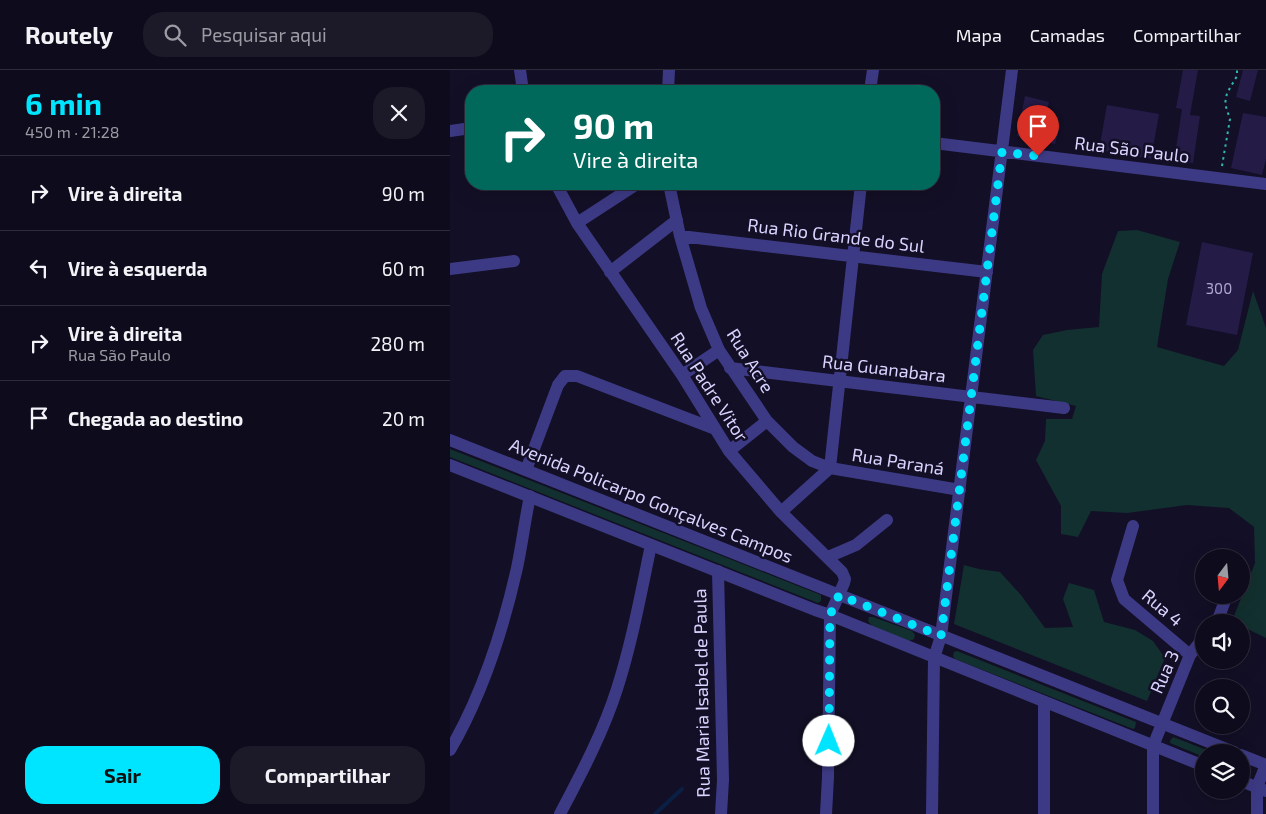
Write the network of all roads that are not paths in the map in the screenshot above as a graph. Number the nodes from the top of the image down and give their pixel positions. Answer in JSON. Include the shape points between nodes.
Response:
{"nodes":[{"id":1,"x":520,"y":70,"type":"edge"},
{"id":2,"x":669,"y":70,"type":"edge"},
{"id":3,"x":873,"y":70,"type":"edge"},
{"id":4,"x":1012,"y":70,"type":"edge"},
{"id":5,"x":522,"y":85,"type":"edge"},
{"id":6,"x":668,"y":85,"type":"edge"},
{"id":7,"x":871,"y":85,"type":"edge"},
{"id":8,"x":465,"y":129,"type":"edge"},
{"id":9,"x":450,"y":131,"type":"edge"},
{"id":10,"x":940,"y":144,"type":"edge"},
{"id":11,"x":1002,"y":152,"type":"junction"},
{"id":12,"x":1266,"y":184,"type":"edge"},
{"id":13,"x":559,"y":190,"type":"edge"},
{"id":14,"x":628,"y":190,"type":"edge"},
{"id":15,"x":670,"y":190,"type":"edge"},
{"id":16,"x":859,"y":190,"type":"edge"},
{"id":17,"x":676,"y":220,"type":"junction"},
{"id":18,"x":577,"y":223,"type":"junction"},
{"id":19,"x":680,"y":236,"type":"junction"},
{"id":20,"x":853,"y":256,"type":"junction"},
{"id":21,"x":514,"y":262,"type":"dead end"},
{"id":22,"x":450,"y":270,"type":"edge"},
{"id":23,"x":610,"y":272,"type":"junction"},
{"id":24,"x":987,"y":272,"type":"junction"},
{"id":25,"x":718,"y":350,"type":"junction"},
{"id":26,"x":730,"y":368,"type":"junction"},
{"id":27,"x":682,"y":375,"type":"junction"},
{"id":28,"x":839,"y":381,"type":"junction"},
{"id":29,"x":972,"y":398,"type":"junction"},
{"id":30,"x":1064,"y":408,"type":"dead end"},
{"id":31,"x":767,"y":421,"type":"junction"},
{"id":32,"x":716,"y":428,"type":"junction"},
{"id":33,"x":450,"y":440,"type":"edge"},
{"id":34,"x":729,"y":450,"type":"junction"},
{"id":35,"x":450,"y":464,"type":"edge"},
{"id":36,"x":830,"y":468,"type":"junction"},
{"id":37,"x":526,"y":470,"type":"junction"},
{"id":38,"x":960,"y":490,"type":"junction"},
{"id":39,"x":530,"y":496,"type":"junction"},
{"id":40,"x":780,"y":512,"type":"junction"},
{"id":41,"x":886,"y":520,"type":"dead end"},
{"id":42,"x":1134,"y":526,"type":"dead end"},
{"id":43,"x":650,"y":545,"type":"junction"},
{"id":44,"x":828,"y":557,"type":"junction"},
{"id":45,"x":718,"y":571,"type":"junction"},
{"id":46,"x":839,"y":595,"type":"junction"},
{"id":47,"x":830,"y":615,"type":"junction"},
{"id":48,"x":941,"y":636,"type":"junction"},
{"id":49,"x":1195,"y":649,"type":"edge"},
{"id":50,"x":1190,"y":655,"type":"junction"},
{"id":51,"x":934,"y":658,"type":"junction"},
{"id":52,"x":1044,"y":702,"type":"junction"},
{"id":53,"x":1162,"y":724,"type":"junction"},
{"id":54,"x":1213,"y":744,"type":"edge"},
{"id":55,"x":1153,"y":746,"type":"junction"},
{"id":56,"x":450,"y":750,"type":"edge"},
{"id":57,"x":1250,"y":759,"type":"edge"},
{"id":58,"x":1195,"y":762,"type":"edge"},
{"id":59,"x":1266,"y":765,"type":"edge"},
{"id":60,"x":1261,"y":789,"type":"edge"},
{"id":61,"x":560,"y":814,"type":"edge"},
{"id":62,"x":721,"y":814,"type":"edge"},
{"id":63,"x":826,"y":814,"type":"edge"},
{"id":64,"x":932,"y":814,"type":"edge"},
{"id":65,"x":1044,"y":814,"type":"edge"},
{"id":66,"x":1154,"y":814,"type":"edge"},
{"id":67,"x":1257,"y":814,"type":"edge"}],
"edges":[{"from":1,"to":5,"type":"street"},
{"from":2,"to":6,"type":"street"},
{"from":3,"to":7,"type":"street"},
{"from":4,"to":11,"type":"street"},
{"from":8,"to":9,"type":"street"},
{"from":10,"to":11,"type":"street","name":"Rua São Paulo"},
{"from":11,"to":12,"type":"street","name":"Rua São Paulo"},
{"from":11,"to":24,"type":"street"},
{"from":13,"to":18,"type":"street","name":"Rua Padre Vitor"},
{"from":14,"to":18,"type":"street"},
{"from":15,"to":17,"type":"street","name":"Rua Acre"},
{"from":16,"to":20,"type":"street"},
{"from":17,"to":19,"type":"street","name":"Rua Acre"},
{"from":17,"to":23,"type":"street"},
{"from":18,"to":23,"type":"street","name":"Rua Padre Vitor"},
{"from":19,"to":20,"type":"street","name":"Rua Rio Grande do Sul"},
{"from":19,"to":25,"type":"street","name":"Rua Acre","via":[[701,308]]},
{"from":20,"to":24,"type":"street","name":"Rua Rio Grande do Sul"},
{"from":20,"to":28,"type":"street"},
{"from":21,"to":22,"type":"street"},
{"from":23,"to":27,"type":"street","name":"Rua Padre Vitor"},
{"from":24,"to":29,"type":"street"},
{"from":25,"to":26,"type":"street","name":"Rua Acre"},
{"from":25,"to":27,"type":"street"},
{"from":26,"to":28,"type":"street","name":"Rua Guanabara"},
{"from":26,"to":31,"type":"street","name":"Rua Acre"},
{"from":27,"to":32,"type":"street","name":"Rua Padre Vitor"},
{"from":28,"to":29,"type":"street","name":"Rua Guanabara"},
{"from":28,"to":36,"type":"street"},
{"from":29,"to":30,"type":"street","name":"Rua Guanabara"},
{"from":29,"to":38,"type":"street"},
{"from":31,"to":34,"type":"street"},
{"from":31,"to":36,"type":"street","name":"Rua Acre","via":[[793,447],[812,461]]},
{"from":32,"to":34,"type":"street","name":"Rua Padre Vitor"},
{"from":32,"to":37,"type":"street","via":[[577,376],[565,376],[558,385]]},
{"from":33,"to":37,"type":"street","name":"Avenida Policarpo Gonçalves Campos"},
{"from":34,"to":40,"type":"street","name":"Rua Padre Vitor"},
{"from":35,"to":39,"type":"street"},
{"from":36,"to":38,"type":"street","name":"Rua Paraná"},
{"from":36,"to":40,"type":"street"},
{"from":37,"to":46,"type":"street","name":"Avenida Policarpo Gonçalves Campos"},
{"from":38,"to":48,"type":"street"},
{"from":39,"to":43,"type":"street"},
{"from":39,"to":56,"type":"street","via":[[517,568],[500,631],[482,683]]},
{"from":40,"to":44,"type":"street","name":"Rua Padre Vitor"},
{"from":41,"to":44,"type":"street","via":[[856,544]]},
{"from":42,"to":50,"type":"street","name":"Rua 4","via":[[1117,580],[1124,599]]},
{"from":43,"to":45,"type":"street"},
{"from":43,"to":61,"type":"street","via":[[635,623],[617,690],[591,755]]},
{"from":44,"to":46,"type":"street","name":"Rua Padre Vitor","via":[[845,578]]},
{"from":45,"to":47,"type":"street"},
{"from":45,"to":62,"type":"street","name":"Rua Maria Isabel de Paula"},
{"from":46,"to":47,"type":"street"},
{"from":46,"to":48,"type":"street","name":"Avenida Policarpo Gonçalves Campos"},
{"from":47,"to":51,"type":"street"},
{"from":47,"to":63,"type":"street"},
{"from":48,"to":51,"type":"street"},
{"from":48,"to":53,"type":"street","name":"Avenida Policarpo Gonçalves Campos"},
{"from":49,"to":50,"type":"street","name":"Rua 3"},
{"from":50,"to":53,"type":"street","name":"Rua 3"},
{"from":51,"to":52,"type":"street"},
{"from":51,"to":64,"type":"street"},
{"from":52,"to":55,"type":"street"},
{"from":52,"to":65,"type":"street"},
{"from":53,"to":54,"type":"street","name":"Avenida Policarpo Gonçalves Campos"},
{"from":53,"to":55,"type":"street","name":"Rua 3"},
{"from":55,"to":58,"type":"street"},
{"from":55,"to":66,"type":"street"},
{"from":57,"to":59,"type":"street"},
{"from":59,"to":60,"type":"street"},
{"from":60,"to":67,"type":"street"}]}
